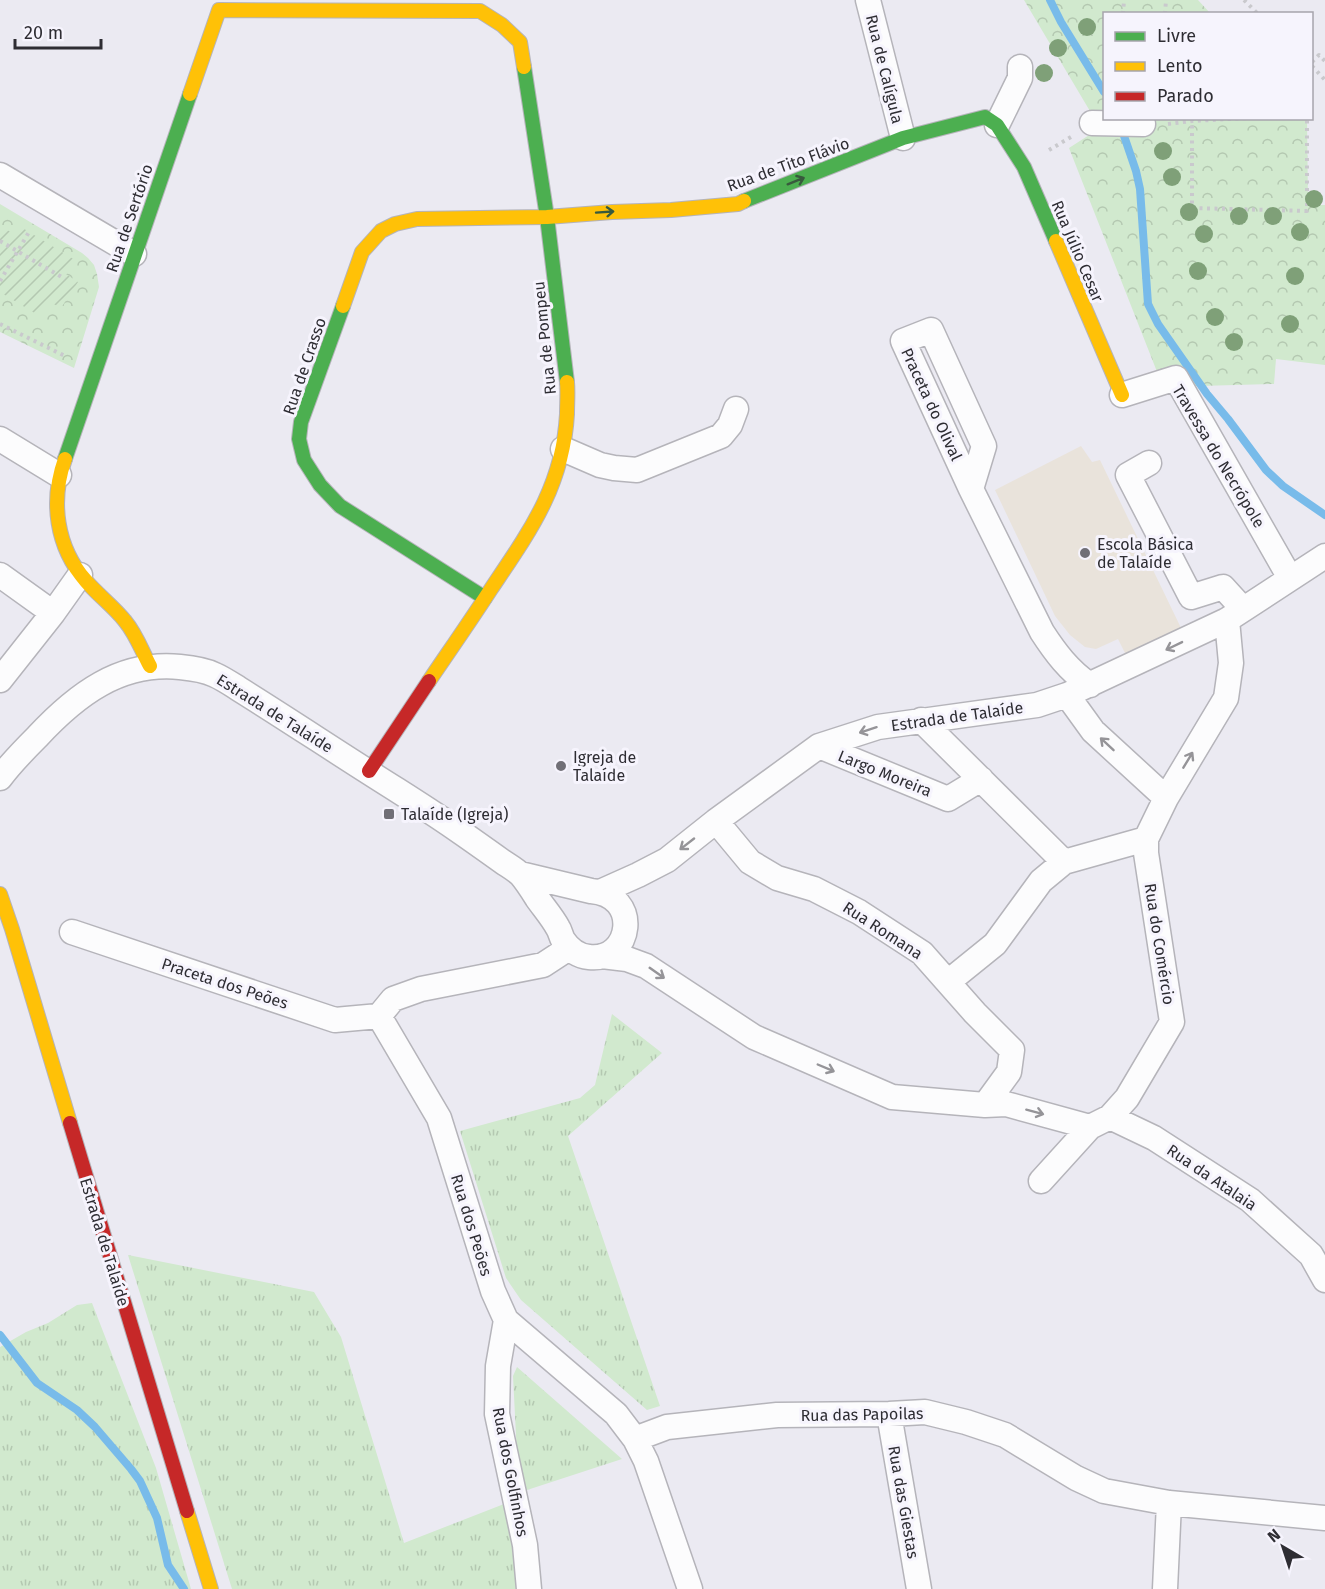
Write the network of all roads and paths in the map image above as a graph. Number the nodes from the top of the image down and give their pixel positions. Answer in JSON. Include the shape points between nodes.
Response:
{"nodes":[{"id":1,"x":868,"y":0,"type":"edge"},
{"id":2,"x":1244,"y":0,"type":"edge"},
{"id":3,"x":220,"y":5,"type":"edge"},
{"id":4,"x":483,"y":5,"type":"edge"},
{"id":5,"x":1256,"y":12,"type":"edge"},
{"id":6,"x":1325,"y":61,"type":"edge"},
{"id":7,"x":1313,"y":62,"type":"edge"},
{"id":8,"x":1313,"y":66,"type":"edge"},
{"id":9,"x":1020,"y":67,"type":"dead end"},
{"id":10,"x":1325,"y":80,"type":"edge"},
{"id":11,"x":1192,"y":120,"type":"edge"},
{"id":12,"x":1306,"y":120,"type":"edge"},
{"id":13,"x":1092,"y":123,"type":"joint"},
{"id":14,"x":1143,"y":124,"type":"joint"},
{"id":15,"x":997,"y":125,"type":"junction"},
{"id":16,"x":903,"y":138,"type":"junction"},
{"id":17,"x":1024,"y":167,"type":"junction"},
{"id":18,"x":0,"y":175,"type":"edge"},
{"id":19,"x":547,"y":217,"type":"junction"},
{"id":20,"x":29,"y":232,"type":"dead end"},
{"id":21,"x":0,"y":241,"type":"edge"},
{"id":22,"x":18,"y":251,"type":"junction"},
{"id":23,"x":134,"y":254,"type":"junction"},
{"id":24,"x":65,"y":279,"type":"dead end"},
{"id":25,"x":0,"y":281,"type":"edge"},
{"id":26,"x":0,"y":324,"type":"edge"},
{"id":27,"x":62,"y":356,"type":"dead end"},
{"id":28,"x":1122,"y":395,"type":"joint"},
{"id":29,"x":736,"y":409,"type":"dead end"},
{"id":30,"x":0,"y":439,"type":"edge"},
{"id":31,"x":563,"y":449,"type":"junction"},
{"id":32,"x":1149,"y":463,"type":"dead end"},
{"id":33,"x":59,"y":475,"type":"junction"},
{"id":34,"x":971,"y":489,"type":"junction"},
{"id":35,"x":1325,"y":556,"type":"edge"},
{"id":36,"x":0,"y":575,"type":"edge"},
{"id":37,"x":80,"y":575,"type":"junction"},
{"id":38,"x":1290,"y":578,"type":"junction"},
{"id":39,"x":485,"y":598,"type":"junction"},
{"id":40,"x":53,"y":613,"type":"junction"},
{"id":41,"x":1235,"y":615,"type":"junction"},
{"id":42,"x":150,"y":666,"type":"junction"},
{"id":43,"x":0,"y":680,"type":"edge"},
{"id":44,"x":1090,"y":685,"type":"junction"},
{"id":45,"x":1067,"y":695,"type":"junction"},
{"id":46,"x":921,"y":720,"type":"junction"},
{"id":47,"x":819,"y":746,"type":"junction"},
{"id":48,"x":369,"y":771,"type":"junction"},
{"id":49,"x":0,"y":778,"type":"edge"},
{"id":50,"x":981,"y":779,"type":"junction"},
{"id":51,"x":1166,"y":798,"type":"junction"},
{"id":52,"x":716,"y":821,"type":"junction"},
{"id":53,"x":1146,"y":839,"type":"junction"},
{"id":54,"x":1064,"y":862,"type":"junction"},
{"id":55,"x":520,"y":874,"type":"junction"},
{"id":56,"x":595,"y":891,"type":"junction"},
{"id":57,"x":0,"y":894,"type":"edge"},
{"id":58,"x":72,"y":932,"type":"dead end"},
{"id":59,"x":564,"y":939,"type":"junction"},
{"id":60,"x":602,"y":956,"type":"junction"},
{"id":61,"x":948,"y":982,"type":"junction"},
{"id":62,"x":379,"y":1016,"type":"junction"},
{"id":63,"x":985,"y":1105,"type":"junction"},
{"id":64,"x":1100,"y":1122,"type":"junction"},
{"id":65,"x":1041,"y":1181,"type":"dead end"},
{"id":66,"x":1325,"y":1280,"type":"edge"},
{"id":67,"x":506,"y":1320,"type":"junction"},
{"id":68,"x":889,"y":1414,"type":"junction"},
{"id":69,"x":635,"y":1439,"type":"junction"},
{"id":70,"x":1169,"y":1503,"type":"junction"},
{"id":71,"x":1325,"y":1518,"type":"edge"},
{"id":72,"x":211,"y":1589,"type":"edge"},
{"id":73,"x":529,"y":1589,"type":"edge"},
{"id":74,"x":690,"y":1589,"type":"edge"},
{"id":75,"x":919,"y":1589,"type":"edge"},
{"id":76,"x":1165,"y":1589,"type":"edge"}],
"edges":[{"from":1,"to":16,"type":"street","name":"Rua de Calígula"},
{"from":2,"to":5,"type":"path"},
{"from":3,"to":4,"type":"street","name":"Rua de Sertório","via":[[251,11]]},
{"from":3,"to":23,"type":"street","name":"Rua de Sertório"},
{"from":4,"to":19,"type":"street","name":"Rua de Pompeu","via":[[520,42]]},
{"from":6,"to":7,"type":"path","via":[[1319,55]]},
{"from":8,"to":10,"type":"path"},
{"from":9,"to":15,"type":"street","via":[[1020,78]]},
{"from":11,"to":12,"type":"path","via":[[1192,208],[1307,211]]},
{"from":11,"to":14,"type":"path"},
{"from":13,"to":14,"type":"street"},
{"from":13,"to":17,"type":"path"},
{"from":15,"to":16,"type":"street","name":"Rua de Tito Flávio","via":[[985,117]]},
{"from":15,"to":17,"type":"street","name":"Rua Júlio Cesar"},
{"from":19,"to":16,"type":"street","name":"Rua de Tito Flávio","one_way":true,"via":[[738,204]]},
{"from":17,"to":28,"type":"street","name":"Rua Júlio Cesar"},
{"from":18,"to":23,"type":"street"},
{"from":19,"to":31,"type":"street","name":"Rua de Pompeu","via":[[568,390]]},
{"from":19,"to":39,"type":"street","name":"Rua de Crasso","via":[[417,219],[381,231],[362,252],[301,422],[299,440],[305,462],[323,490],[340,506]]},
{"from":20,"to":22,"type":"path"},
{"from":21,"to":22,"type":"path"},
{"from":22,"to":24,"type":"path"},
{"from":22,"to":25,"type":"path"},
{"from":23,"to":33,"type":"street","name":"Rua de Sertório"},
{"from":26,"to":27,"type":"path"},
{"from":28,"to":38,"type":"street","name":"Travessa do Necrópole","via":[[1176,378]]},
{"from":29,"to":31,"type":"street","via":[[721,436],[637,470],[600,465]]},
{"from":30,"to":33,"type":"street"},
{"from":31,"to":39,"type":"street","name":"Rua de Pompeu","via":[[540,512]]},
{"from":32,"to":41,"type":"street","via":[[1128,475],[1191,597],[1223,587]]},
{"from":33,"to":37,"type":"street","name":"Rua de Sertório","via":[[56,490],[62,541]]},
{"from":34,"to":34,"type":"street","name":"Praceta do Olival","via":[[903,341],[932,330],[984,446]]},
{"from":34,"to":44,"type":"street","name":"Praceta do Olival","via":[[1042,632],[1053,650]]},
{"from":35,"to":38,"type":"street","name":"Estrada de Talaíde"},
{"from":36,"to":40,"type":"street"},
{"from":37,"to":40,"type":"street"},
{"from":37,"to":42,"type":"street","name":"Rua de Sertório","via":[[124,620]]},
{"from":38,"to":41,"type":"street","name":"Estrada de Talaíde"},
{"from":39,"to":48,"type":"street","name":"Rua de Pompeu"},
{"from":40,"to":43,"type":"street"},
{"from":41,"to":44,"type":"street","name":"Estrada de Talaíde","one_way":true},
{"from":51,"to":41,"type":"street","one_way":true,"via":[[1226,698]]},
{"from":42,"to":48,"type":"street","name":"Estrada de Talaíde","via":[[214,674]]},
{"from":42,"to":49,"type":"street","name":"Estrada de Talaíde","via":[[129,671],[83,695],[52,720]]},
{"from":44,"to":45,"type":"street","name":"Estrada de Talaíde"},
{"from":45,"to":46,"type":"street","name":"Estrada de Talaíde","via":[[1037,705]]},
{"from":51,"to":45,"type":"street","one_way":true,"via":[[1093,731]]},
{"from":46,"to":47,"type":"street","name":"Estrada de Talaíde","one_way":true,"via":[[878,727]]},
{"from":46,"to":50,"type":"street"},
{"from":47,"to":50,"type":"street","name":"Largo Moreira","via":[[948,799]]},
{"from":47,"to":52,"type":"street","name":"Estrada de Talaíde"},
{"from":48,"to":55,"type":"street","name":"Estrada de Talaíde"},
{"from":50,"to":54,"type":"street"},
{"from":51,"to":53,"type":"street"},
{"from":52,"to":56,"type":"street","name":"Estrada de Talaíde","one_way":true,"via":[[667,860]]},
{"from":52,"to":61,"type":"street","name":"Rua Romana","via":[[750,862],[777,878],[814,889],[859,912],[922,953]]},
{"from":53,"to":54,"type":"street"},
{"from":53,"to":64,"type":"street","name":"Rua do Comércio","via":[[1172,1022],[1127,1098]]},
{"from":54,"to":61,"type":"street","via":[[1041,881],[995,944]]},
{"from":55,"to":56,"type":"street","name":"Estrada de Talaíde"},
{"from":55,"to":59,"type":"street","name":"Estrada de Talaíde"},
{"from":56,"to":59,"type":"street","name":"Estrada de Talaíde","via":[[570,899],[563,908],[560,918]]},
{"from":56,"to":60,"type":"street","name":"Estrada de Talaíde","via":[[617,901],[625,920],[622,940]]},
{"from":57,"to":72,"type":"street","name":"Estrada de Talaíde"},
{"from":58,"to":62,"type":"street","name":"Praceta dos Peões","via":[[335,1020]]},
{"from":59,"to":60,"type":"street","via":[[576,953]]},
{"from":59,"to":62,"type":"street","via":[[543,965],[421,989],[393,999]]},
{"from":60,"to":63,"type":"street","one_way":true,"via":[[646,966],[754,1037],[892,1097]]},
{"from":61,"to":63,"type":"street","name":"Rua Romana","via":[[1012,1050],[1009,1072]]},
{"from":62,"to":67,"type":"street","name":"Rua dos Peões","via":[[439,1118],[493,1291]]},
{"from":63,"to":64,"type":"street","one_way":true,"via":[[1006,1104]]},
{"from":64,"to":65,"type":"street","name":"Rua do Comércio"},
{"from":64,"to":66,"type":"street","name":"Rua da Atalaia","via":[[1154,1138],[1250,1200],[1311,1256]]},
{"from":67,"to":69,"type":"street","name":"Rua dos Peões","via":[[616,1414]]},
{"from":67,"to":73,"type":"street","name":"Rua dos Golfinhos","via":[[498,1366],[497,1414],[525,1545]]},
{"from":68,"to":69,"type":"street","name":"Rua das Papoilas","via":[[777,1415],[667,1427]]},
{"from":68,"to":70,"type":"street","name":"Rua das Papoilas","via":[[925,1412],[966,1422],[1005,1436],[1076,1479],[1104,1491]]},
{"from":68,"to":75,"type":"street","name":"Rua das Giestas"},
{"from":69,"to":74,"type":"street","name":"Rua dos Peões"},
{"from":70,"to":71,"type":"street","name":"Rua das Papoilas"},
{"from":70,"to":76,"type":"street"}]}
